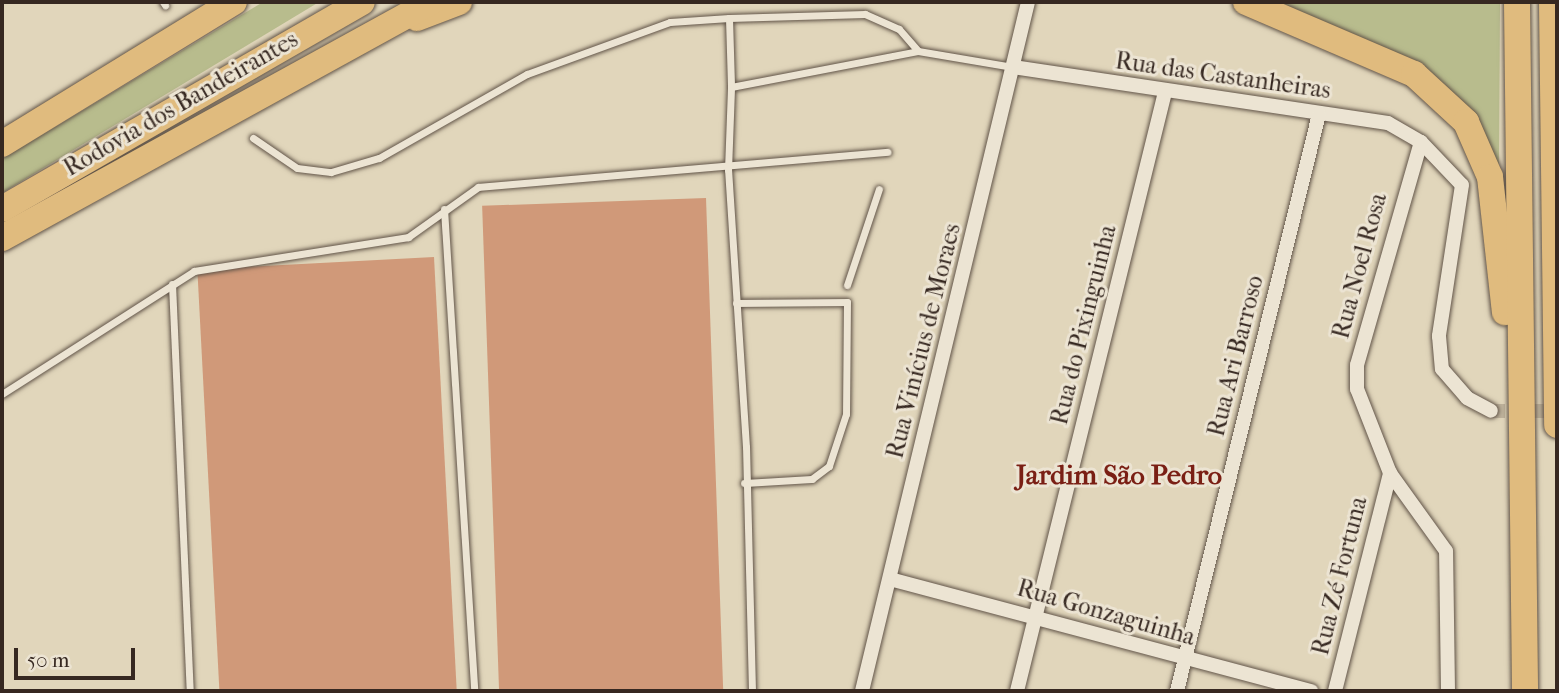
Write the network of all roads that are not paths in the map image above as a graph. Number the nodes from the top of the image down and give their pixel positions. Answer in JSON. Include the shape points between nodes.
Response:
{"nodes":[{"id":1,"x":234,"y":2,"type":"edge"},
{"id":2,"x":362,"y":2,"type":"edge"},
{"id":3,"x":432,"y":2,"type":"edge"},
{"id":4,"x":459,"y":2,"type":"edge"},
{"id":5,"x":1028,"y":2,"type":"edge"},
{"id":6,"x":1246,"y":2,"type":"edge"},
{"id":7,"x":1517,"y":2,"type":"edge"},
{"id":8,"x":1552,"y":2,"type":"edge"},
{"id":9,"x":729,"y":18,"type":"junction"},
{"id":10,"x":347,"y":45,"type":"junction"},
{"id":11,"x":918,"y":51,"type":"junction"},
{"id":12,"x":1013,"y":67,"type":"junction"},
{"id":13,"x":731,"y":87,"type":"junction"},
{"id":14,"x":1165,"y":92,"type":"junction"},
{"id":15,"x":1319,"y":114,"type":"junction"},
{"id":16,"x":253,"y":138,"type":"dead end"},
{"id":17,"x":1421,"y":142,"type":"junction"},
{"id":18,"x":2,"y":144,"type":"edge"},
{"id":19,"x":888,"y":152,"type":"dead end"},
{"id":20,"x":728,"y":170,"type":"junction"},
{"id":21,"x":879,"y":190,"type":"dead end"},
{"id":22,"x":2,"y":209,"type":"edge"},
{"id":23,"x":444,"y":209,"type":"junction"},
{"id":24,"x":2,"y":238,"type":"edge"},
{"id":25,"x":172,"y":284,"type":"junction"},
{"id":26,"x":847,"y":285,"type":"dead end"},
{"id":27,"x":736,"y":303,"type":"junction"},
{"id":28,"x":2,"y":394,"type":"edge"},
{"id":29,"x":1491,"y":411,"type":"tunnel mouth"},
{"id":30,"x":1557,"y":425,"type":"edge"},
{"id":31,"x":1521,"y":449,"type":"junction"},
{"id":32,"x":1390,"y":473,"type":"junction"},
{"id":33,"x":744,"y":483,"type":"junction"},
{"id":34,"x":890,"y":579,"type":"junction"},
{"id":35,"x":1036,"y":616,"type":"junction"},
{"id":36,"x":1185,"y":659,"type":"junction"},
{"id":37,"x":190,"y":691,"type":"edge"},
{"id":38,"x":474,"y":691,"type":"edge"},
{"id":39,"x":752,"y":691,"type":"edge"},
{"id":40,"x":862,"y":691,"type":"edge"},
{"id":41,"x":1017,"y":691,"type":"edge"},
{"id":42,"x":1177,"y":691,"type":"edge"},
{"id":43,"x":1311,"y":691,"type":"edge"},
{"id":44,"x":1335,"y":691,"type":"edge"},
{"id":45,"x":1448,"y":691,"type":"edge"},
{"id":46,"x":1525,"y":691,"type":"edge"}],
"edges":[{"from":1,"to":18,"type":"highway"},
{"from":2,"to":22,"type":"highway","name":"Rodovia dos Bandeirantes"},
{"from":3,"to":10,"type":"highway"},
{"from":4,"to":10,"type":"highway"},
{"from":5,"to":12,"type":"street","name":"Rua Vinícius de Moraes"},
{"from":6,"to":31,"type":"highway","via":[[1414,74],[1466,122],[1490,177]]},
{"from":7,"to":31,"type":"highway"},
{"from":8,"to":30,"type":"highway"},
{"from":9,"to":11,"type":"lane","via":[[865,14],[899,29]]},
{"from":9,"to":13,"type":"lane"},
{"from":9,"to":16,"type":"lane","via":[[670,22],[527,74],[379,158],[331,172],[297,168]]},
{"from":10,"to":24,"type":"highway"},
{"from":11,"to":12,"type":"lane"},
{"from":11,"to":13,"type":"lane"},
{"from":12,"to":14,"type":"street","name":"Rua das Castanheiras"},
{"from":12,"to":34,"type":"street","name":"Rua Vinícius de Moraes"},
{"from":13,"to":20,"type":"lane"},
{"from":14,"to":15,"type":"street","name":"Rua das Castanheiras"},
{"from":14,"to":35,"type":"street","name":"Rua do Pixinguinha"},
{"from":15,"to":17,"type":"street","name":"Rua das Castanheiras","via":[[1388,123]]},
{"from":15,"to":36,"type":"street","name":"Rua Ari Barroso"},
{"from":17,"to":29,"type":"street","via":[[1462,185],[1439,335],[1442,369],[1467,398]]},
{"from":17,"to":32,"type":"street","name":"Rua Noel Rosa","via":[[1357,365],[1363,413]]},
{"from":19,"to":20,"type":"lane"},
{"from":20,"to":23,"type":"lane","via":[[478,187]]},
{"from":20,"to":27,"type":"lane"},
{"from":21,"to":26,"type":"lane"},
{"from":23,"to":25,"type":"lane","via":[[408,237],[194,271]]},
{"from":23,"to":38,"type":"lane"},
{"from":25,"to":28,"type":"lane"},
{"from":25,"to":37,"type":"lane"},
{"from":27,"to":33,"type":"lane"},
{"from":27,"to":33,"type":"lane","via":[[847,302],[846,414],[829,466],[812,479]]},
{"from":31,"to":46,"type":"highway"},
{"from":32,"to":44,"type":"street","name":"Rua Zé Fortuna"},
{"from":32,"to":45,"type":"street","name":"Rua Noel Rosa","via":[[1446,551]]},
{"from":33,"to":39,"type":"lane"},
{"from":34,"to":35,"type":"street","name":"Rua Gonzaguinha"},
{"from":34,"to":40,"type":"street","name":"Rua Vinícius de Moraes"},
{"from":35,"to":36,"type":"street","name":"Rua Gonzaguinha"},
{"from":35,"to":41,"type":"street","name":"Rua do Pixinguinha"},
{"from":36,"to":42,"type":"street","name":"Rua Ari Barroso"},
{"from":36,"to":43,"type":"street","name":"Rua Gonzaguinha"}]}
